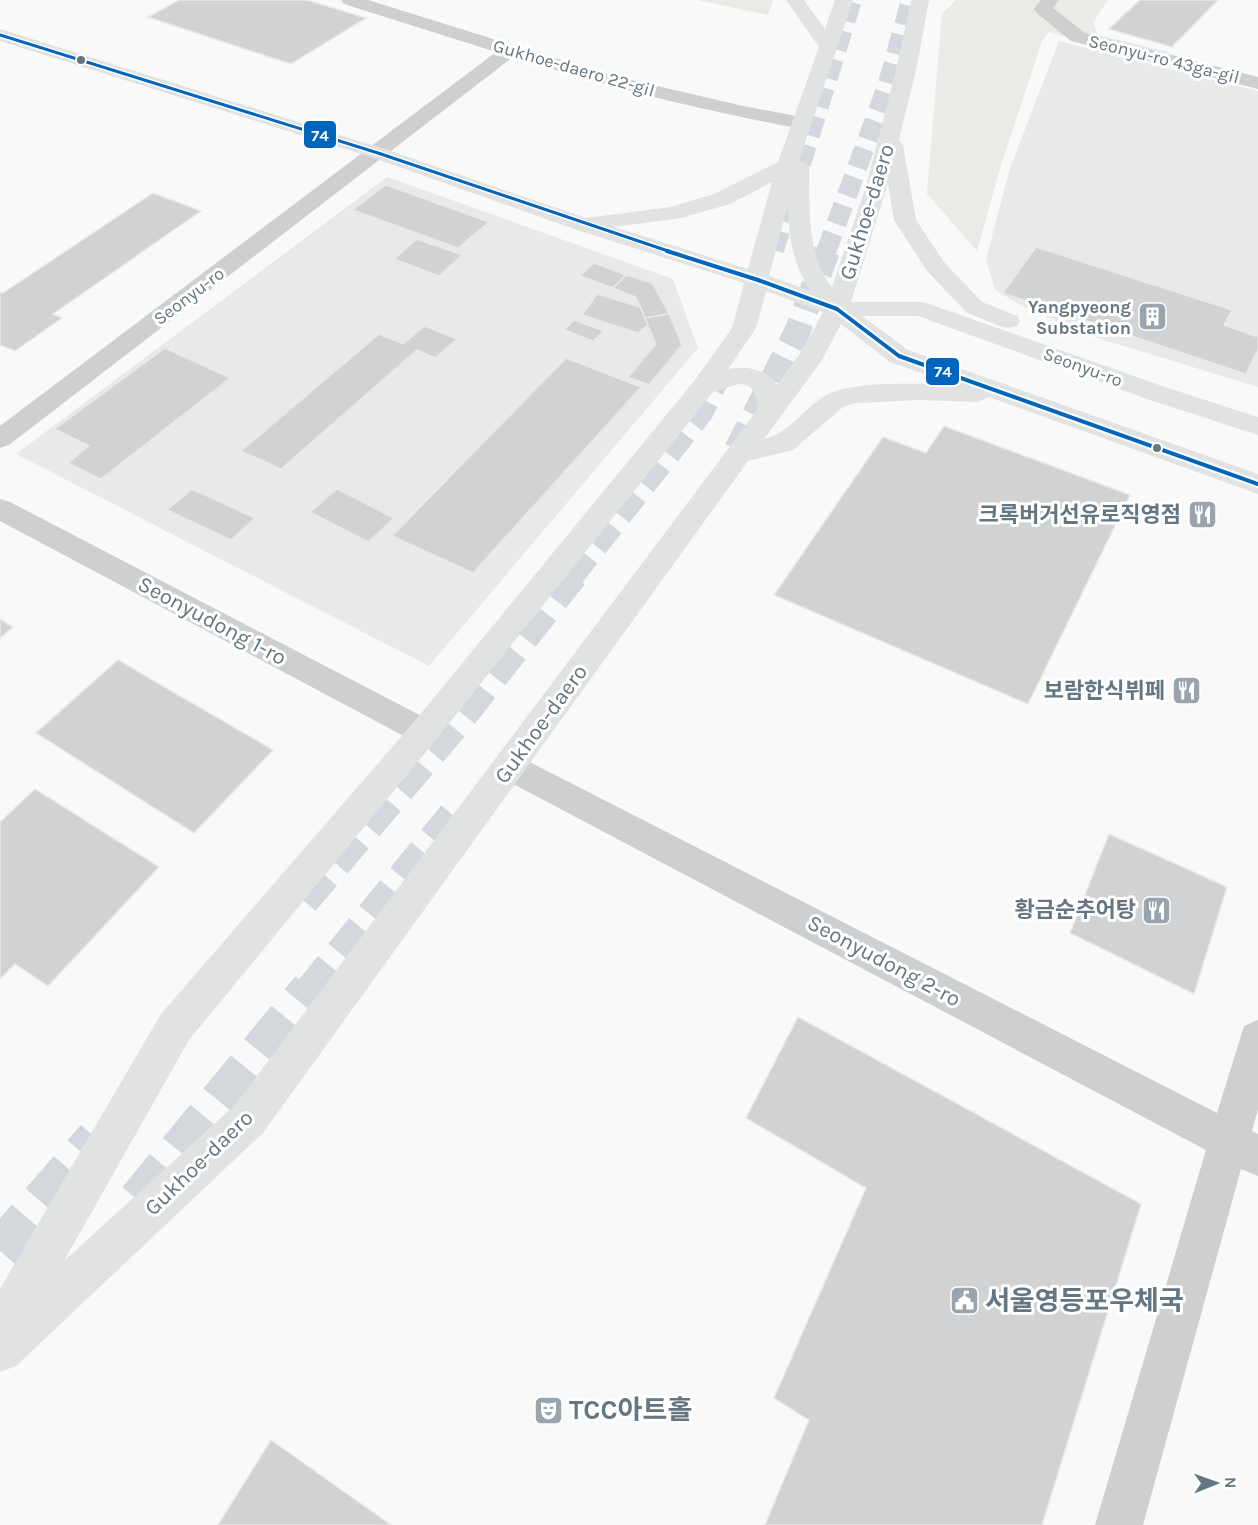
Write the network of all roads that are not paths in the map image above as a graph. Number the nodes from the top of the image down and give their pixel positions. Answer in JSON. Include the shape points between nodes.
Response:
{"nodes":[{"id":1,"x":350,"y":0,"type":"edge"},
{"id":2,"x":795,"y":0,"type":"edge"},
{"id":3,"x":844,"y":0,"type":"edge"},
{"id":4,"x":935,"y":0,"type":"edge"},
{"id":5,"x":1047,"y":4,"type":"edge"},
{"id":6,"x":919,"y":7,"type":"edge"},
{"id":7,"x":0,"y":35,"type":"edge"},
{"id":8,"x":828,"y":47,"type":"junction"},
{"id":9,"x":509,"y":51,"type":"junction"},
{"id":10,"x":1258,"y":83,"type":"edge"},
{"id":11,"x":800,"y":129,"type":"junction"},
{"id":12,"x":891,"y":132,"type":"junction"},
{"id":13,"x":378,"y":153,"type":"junction"},
{"id":14,"x":787,"y":166,"type":"junction"},
{"id":15,"x":582,"y":224,"type":"junction"},
{"id":16,"x":758,"y":280,"type":"junction"},
{"id":17,"x":837,"y":309,"type":"junction"},
{"id":18,"x":704,"y":386,"type":"junction"},
{"id":19,"x":1156,"y":393,"type":"junction"},
{"id":20,"x":1008,"y":395,"type":"junction"},
{"id":21,"x":771,"y":409,"type":"junction"},
{"id":22,"x":1258,"y":426,"type":"edge"},
{"id":23,"x":0,"y":439,"type":"edge"},
{"id":24,"x":740,"y":453,"type":"junction"},
{"id":25,"x":1258,"y":484,"type":"edge"},
{"id":26,"x":0,"y":509,"type":"edge"},
{"id":27,"x":424,"y":732,"type":"junction"},
{"id":28,"x":510,"y":766,"type":"junction"},
{"id":29,"x":1258,"y":1039,"type":"edge"},
{"id":30,"x":1244,"y":1148,"type":"edge"},
{"id":31,"x":0,"y":1331,"type":"edge"},
{"id":32,"x":0,"y":1350,"type":"edge"},
{"id":33,"x":1119,"y":1525,"type":"edge"}],
"edges":[{"from":1,"to":9,"type":"street","name":"Gukhoe-daero 22-gil"},
{"from":2,"to":8,"type":"main road"},
{"from":3,"to":8,"type":"main road"},
{"from":4,"to":6,"type":"main road"},
{"from":5,"to":10,"type":"street","name":"Seonyu-ro 43ga-gil","via":[[1078,37]]},
{"from":6,"to":12,"type":"main road","name":"Gukhoe-daero"},
{"from":7,"to":13,"type":"main road","name":"Seonyu-ro"},
{"from":8,"to":11,"type":"main road"},
{"from":9,"to":11,"type":"street","name":"Gukhoe-daero 22-gil"},
{"from":9,"to":13,"type":"street"},
{"from":11,"to":14,"type":"main road"},
{"from":11,"to":17,"type":"main road","via":[[800,228],[812,277]]},
{"from":12,"to":17,"type":"main road","name":"Gukhoe-daero"},
{"from":12,"to":19,"type":"main road","via":[[905,220],[935,266],[974,307]]},
{"from":13,"to":15,"type":"main road","name":"Seonyu-ro"},
{"from":13,"to":23,"type":"street","name":"Seonyu-ro"},
{"from":14,"to":15,"type":"main road","via":[[722,199],[673,213]]},
{"from":14,"to":16,"type":"main road"},
{"from":15,"to":16,"type":"main road","name":"Seonyu-ro"},
{"from":16,"to":17,"type":"main road","name":"Seonyu-ro"},
{"from":16,"to":18,"type":"main road","via":[[744,328]]},
{"from":17,"to":19,"type":"main road","name":"Seonyu-ro","via":[[921,309]]},
{"from":17,"to":20,"type":"main road","name":"Seonyu-ro","via":[[899,356]]},
{"from":17,"to":21,"type":"main road","name":"Gukhoe-daero","via":[[813,354]]},
{"from":18,"to":21,"type":"main road","via":[[723,376],[740,374],[754,378],[771,394]]},
{"from":18,"to":27,"type":"main road"},
{"from":19,"to":22,"type":"main road","name":"Seonyu-ro"},
{"from":20,"to":24,"type":"main road","via":[[855,395],[834,401],[784,444]]},
{"from":20,"to":25,"type":"main road","name":"Seonyu-ro"},
{"from":21,"to":24,"type":"main road","name":"Gukhoe-daero"},
{"from":24,"to":28,"type":"main road","name":"Gukhoe-daero"},
{"from":26,"to":27,"type":"street","name":"Seonyudong 1-ro"},
{"from":27,"to":31,"type":"main road","via":[[175,1027]]},
{"from":28,"to":30,"type":"street","name":"Seonyudong 2-ro"},
{"from":28,"to":32,"type":"main road","name":"Gukhoe-daero","via":[[249,1119]]},
{"from":29,"to":30,"type":"street"},
{"from":30,"to":33,"type":"street"}]}
